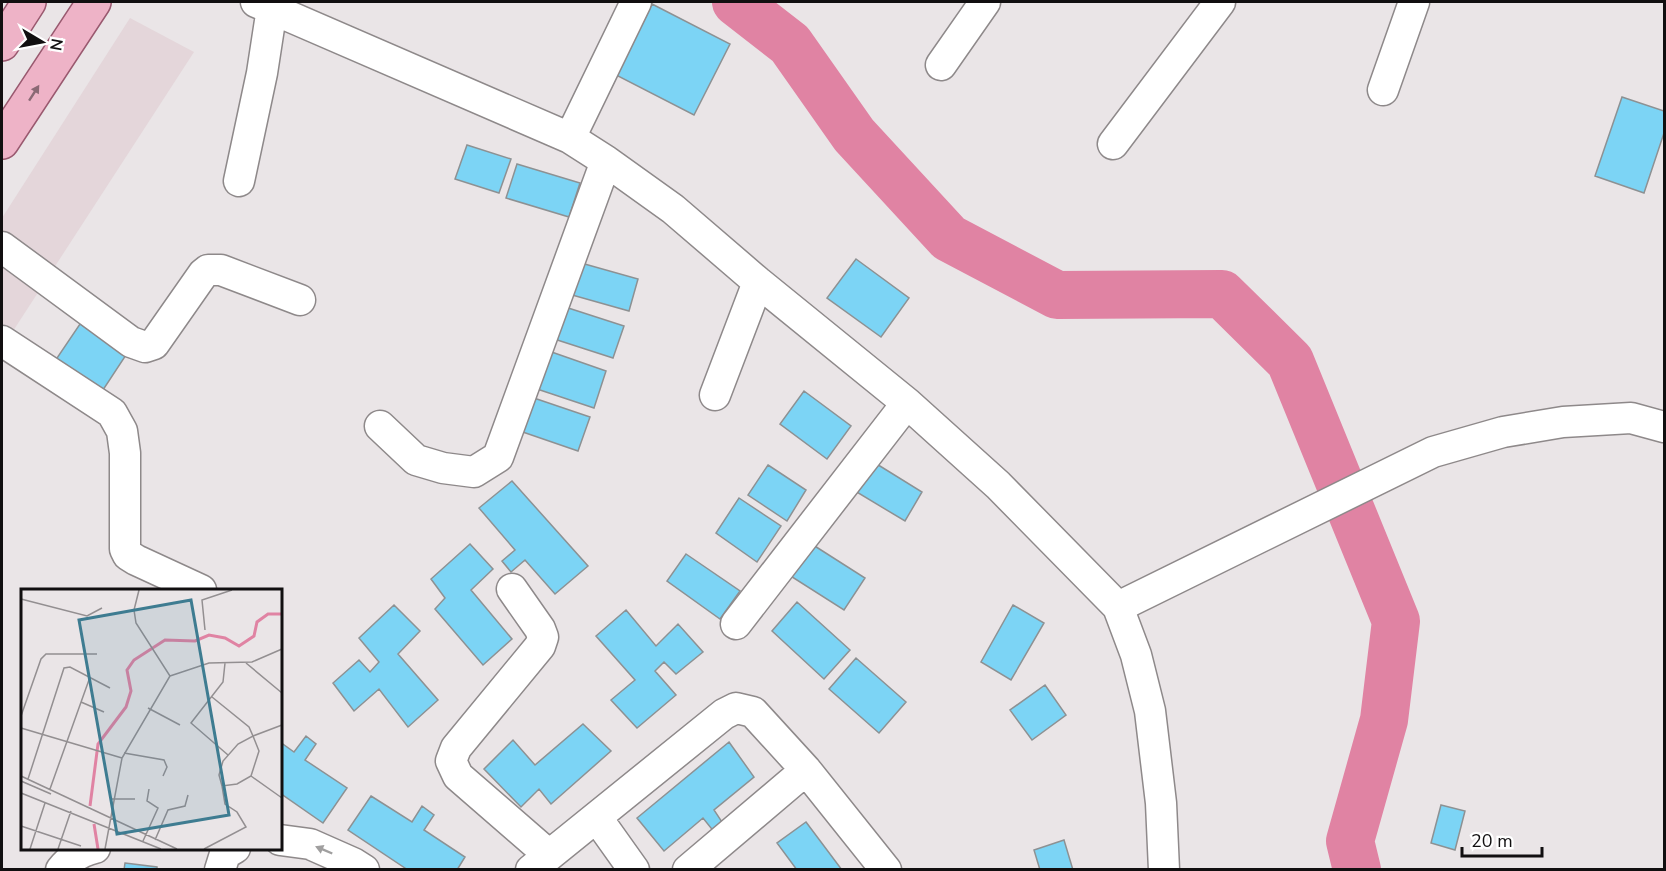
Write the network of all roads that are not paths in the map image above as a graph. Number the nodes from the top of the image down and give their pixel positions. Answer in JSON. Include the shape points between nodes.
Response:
{"nodes":[{"id":1,"x":29,"y":2,"type":"edge"},
{"id":2,"x":94,"y":2,"type":"edge"},
{"id":3,"x":636,"y":2,"type":"edge"},
{"id":4,"x":985,"y":2,"type":"edge"},
{"id":5,"x":1217,"y":2,"type":"edge"},
{"id":6,"x":1414,"y":2,"type":"edge"},
{"id":7,"x":264,"y":5,"type":"edge"},
{"id":8,"x":2,"y":44,"type":"edge"},
{"id":9,"x":941,"y":65,"type":"dead end"},
{"id":10,"x":1383,"y":90,"type":"dead end"},
{"id":11,"x":570,"y":138,"type":"junction"},
{"id":12,"x":2,"y":142,"type":"edge"},
{"id":13,"x":1113,"y":144,"type":"dead end"},
{"id":14,"x":606,"y":161,"type":"junction"},
{"id":15,"x":239,"y":181,"type":"dead end"},
{"id":16,"x":2,"y":247,"type":"edge"},
{"id":17,"x":758,"y":282,"type":"junction"},
{"id":18,"x":300,"y":300,"type":"dead end"},
{"id":19,"x":2,"y":341,"type":"edge"},
{"id":20,"x":716,"y":394,"type":"dead end"},
{"id":21,"x":908,"y":403,"type":"junction"},
{"id":22,"x":380,"y":426,"type":"dead end"},
{"id":23,"x":1665,"y":427,"type":"edge"},
{"id":24,"x":199,"y":589,"type":"edge"},
{"id":25,"x":512,"y":589,"type":"dead end"},
{"id":26,"x":1118,"y":607,"type":"junction"},
{"id":27,"x":736,"y":624,"type":"dead end"},
{"id":28,"x":806,"y":770,"type":"junction"},
{"id":29,"x":597,"y":818,"type":"junction"},
{"id":30,"x":282,"y":840,"type":"edge"},
{"id":31,"x":90,"y":850,"type":"edge"},
{"id":32,"x":540,"y":862,"type":"edge"},
{"id":33,"x":61,"y":870,"type":"edge"},
{"id":34,"x":364,"y":870,"type":"edge"},
{"id":35,"x":634,"y":870,"type":"edge"},
{"id":36,"x":688,"y":870,"type":"edge"},
{"id":37,"x":886,"y":870,"type":"edge"},
{"id":38,"x":1164,"y":870,"type":"edge"}],
"edges":[{"from":1,"to":8,"type":"main road"},
{"from":12,"to":2,"type":"main road","one_way":true},
{"from":3,"to":11,"type":"street"},
{"from":4,"to":9,"type":"street"},
{"from":5,"to":13,"type":"street"},
{"from":6,"to":10,"type":"street"},
{"from":7,"to":11,"type":"street"},
{"from":7,"to":15,"type":"street","via":[[262,73]]},
{"from":11,"to":14,"type":"street"},
{"from":14,"to":17,"type":"street","via":[[673,209]]},
{"from":14,"to":22,"type":"street","via":[[498,457],[474,472],[443,468],[416,460]]},
{"from":16,"to":18,"type":"street","via":[[130,342],[145,347],[154,344],[208,270],[221,270]]},
{"from":17,"to":20,"type":"street"},
{"from":17,"to":21,"type":"street"},
{"from":19,"to":24,"type":"street","via":[[112,413],[122,431],[125,453],[125,549],[136,560]]},
{"from":21,"to":26,"type":"street","via":[[998,485]]},
{"from":21,"to":27,"type":"street"},
{"from":23,"to":26,"type":"street","via":[[1631,418],[1563,422],[1503,432],[1433,452]]},
{"from":25,"to":32,"type":"street","via":[[543,637],[456,748],[451,761],[458,776]]},
{"from":26,"to":38,"type":"street","via":[[1136,655],[1150,711]]},
{"from":28,"to":29,"type":"street","via":[[753,712],[736,708]]},
{"from":28,"to":36,"type":"street"},
{"from":28,"to":37,"type":"street"},
{"from":29,"to":32,"type":"street"},
{"from":29,"to":35,"type":"street"},
{"from":34,"to":30,"type":"street","one_way":true,"via":[[310,844]]},
{"from":31,"to":33,"type":"street"}]}
